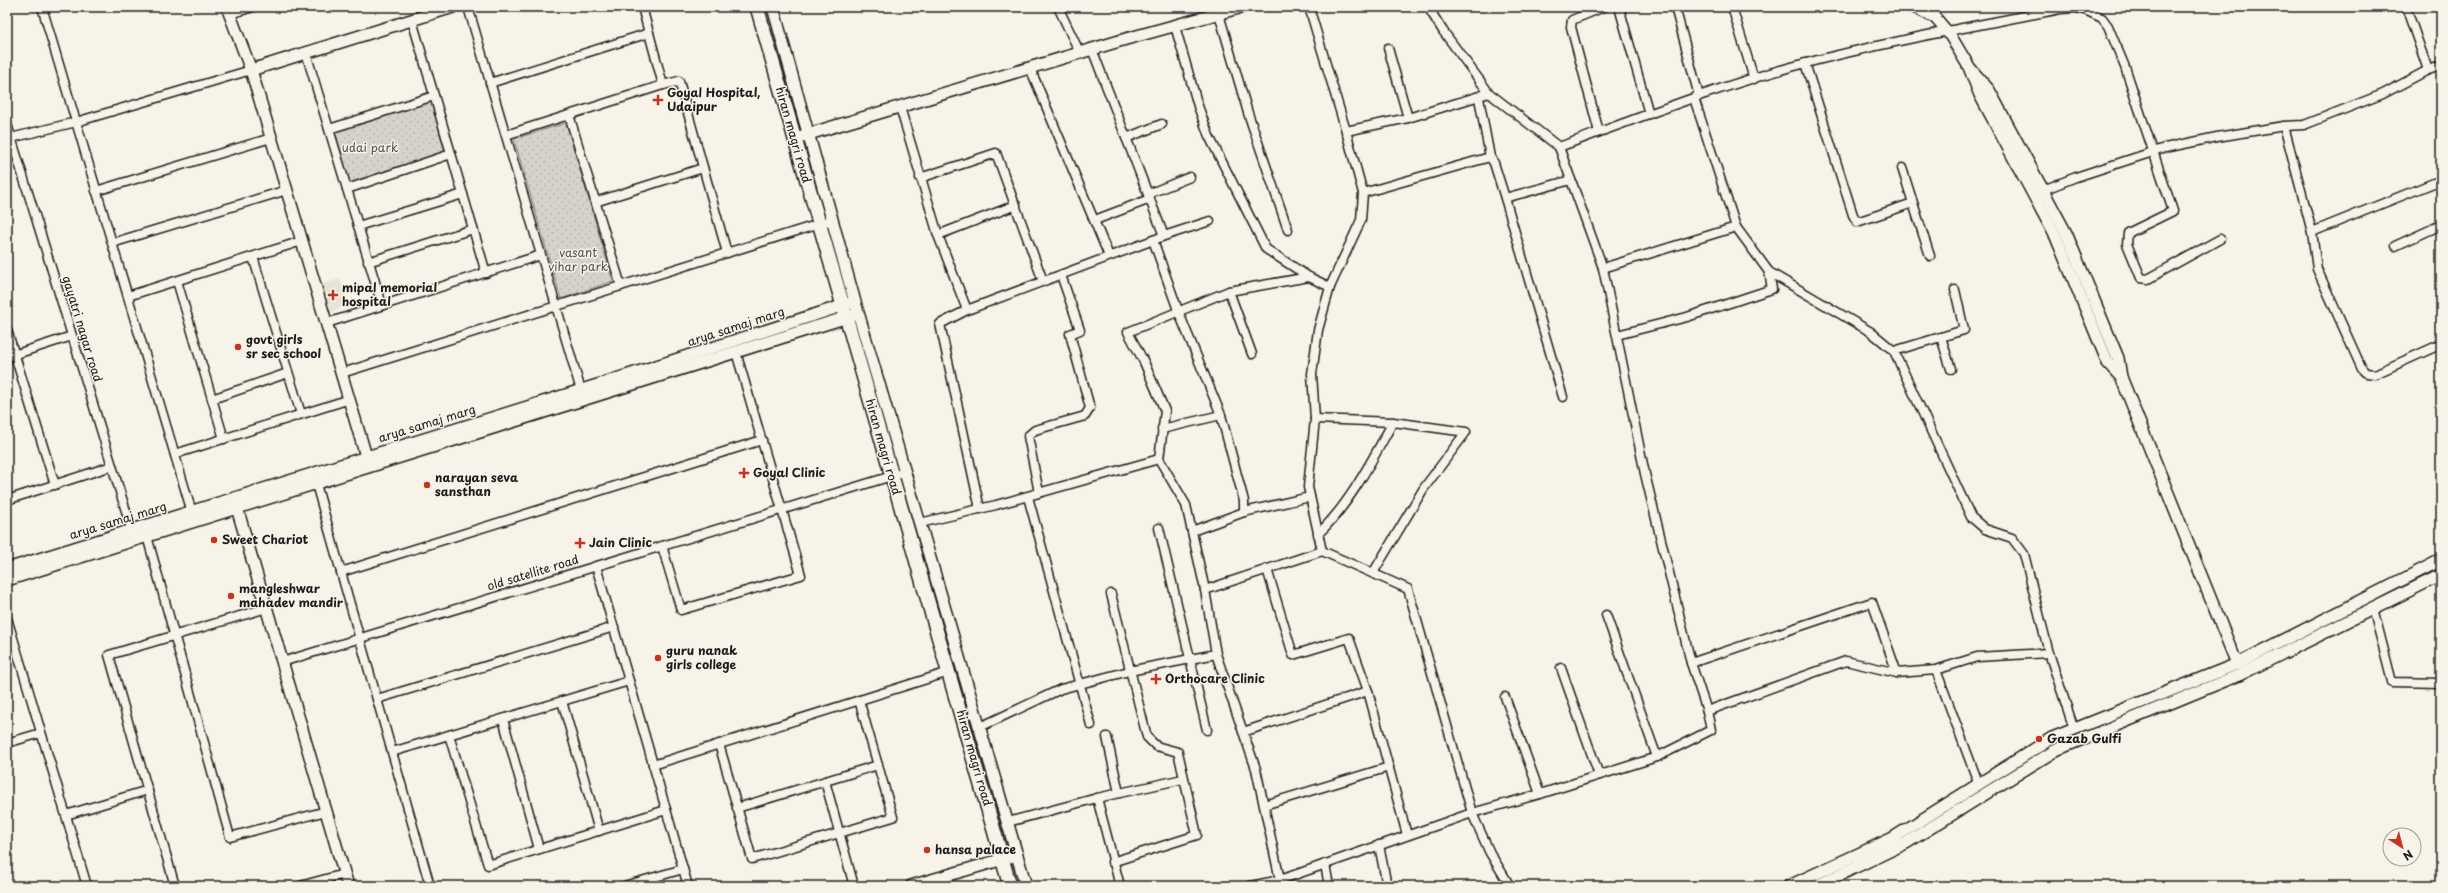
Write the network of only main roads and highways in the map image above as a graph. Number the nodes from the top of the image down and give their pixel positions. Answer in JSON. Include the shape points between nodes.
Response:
{"nodes":[{"id":1,"x":757,"y":7,"type":"edge"},
{"id":2,"x":1010,"y":886,"type":"edge"}],
"edges":[{"from":1,"to":2,"type":"main road","name":"hiran magri road"}]}
